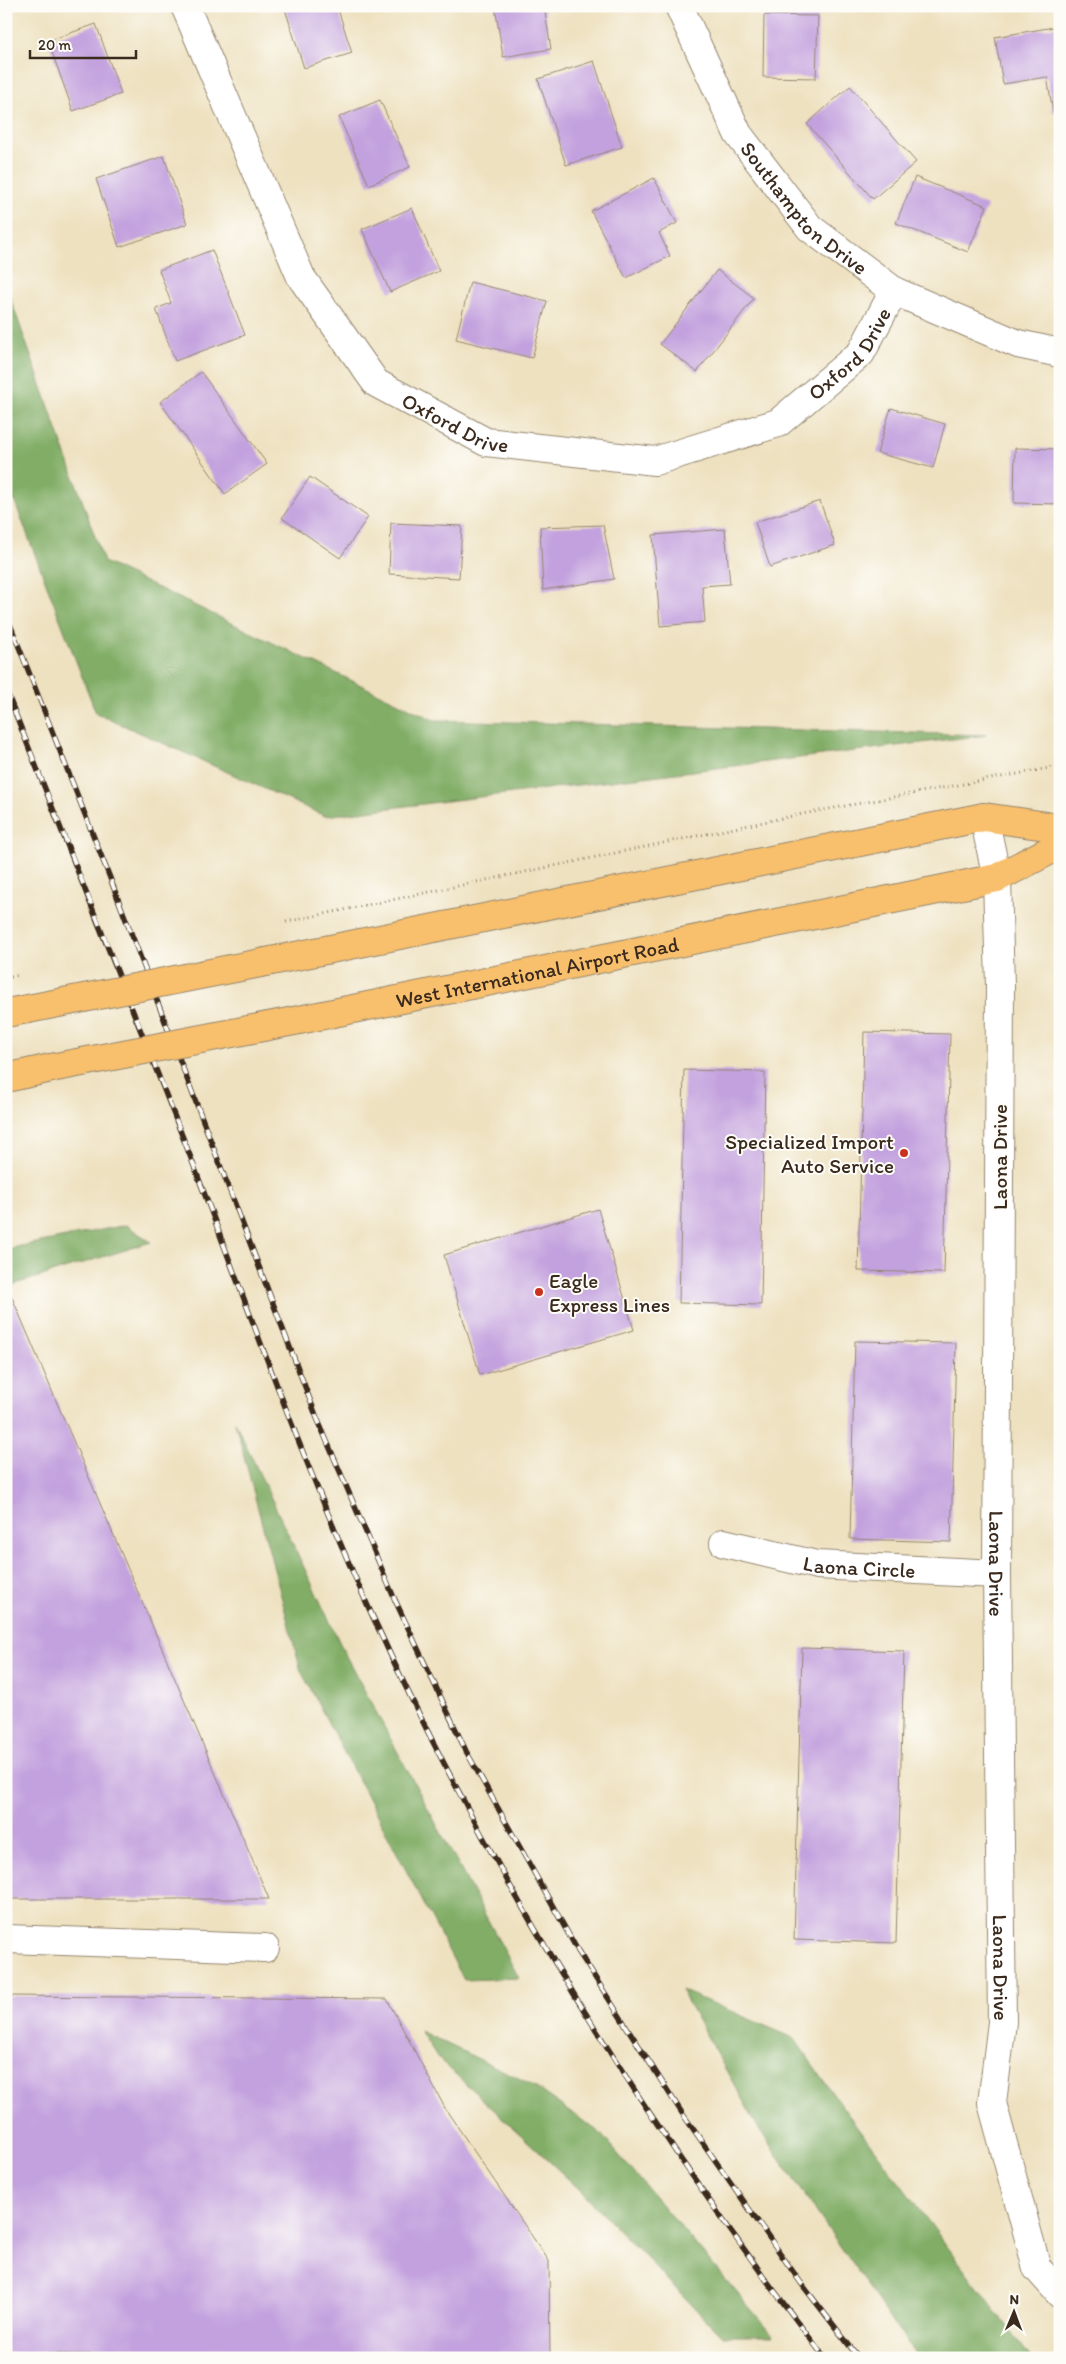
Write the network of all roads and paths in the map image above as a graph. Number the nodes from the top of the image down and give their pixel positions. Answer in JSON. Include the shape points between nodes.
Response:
{"nodes":[{"id":1,"x":186,"y":6,"type":"edge"},
{"id":2,"x":679,"y":6,"type":"edge"},
{"id":3,"x":894,"y":291,"type":"junction"},
{"id":4,"x":1060,"y":352,"type":"edge"},
{"id":5,"x":1060,"y":766,"type":"edge"},
{"id":6,"x":984,"y":817,"type":"junction"},
{"id":7,"x":1060,"y":828,"type":"edge"},
{"id":8,"x":1060,"y":845,"type":"edge"},
{"id":9,"x":997,"y":878,"type":"junction"},
{"id":10,"x":280,"y":924,"type":"dead end"},
{"id":11,"x":17,"y":1011,"type":"edge"},
{"id":12,"x":6,"y":1078,"type":"edge"},
{"id":13,"x":724,"y":1543,"type":"dead end"},
{"id":14,"x":997,"y":1574,"type":"junction"},
{"id":15,"x":6,"y":1938,"type":"edge"},
{"id":16,"x":265,"y":1948,"type":"dead end"},
{"id":17,"x":1060,"y":2294,"type":"edge"}],
"edges":[{"from":1,"to":3,"type":"street","name":"Oxford Drive","via":[[301,278],[376,382],[486,442],[655,460],[778,423],[861,353]]},
{"from":2,"to":3,"type":"street","name":"Southampton Drive","via":[[738,134],[810,228]]},
{"from":3,"to":4,"type":"street","name":"Southampton Drive","via":[[1018,344]]},
{"from":5,"to":10,"type":"path","via":[[797,815]]},
{"from":6,"to":7,"type":"main road"},
{"from":6,"to":9,"type":"street","name":"Laona Drive"},
{"from":6,"to":11,"type":"main road","bridge":true},
{"from":8,"to":9,"type":"main road","name":"West International Airport Road"},
{"from":9,"to":12,"type":"main road","name":"West International Airport Road","bridge":true},
{"from":9,"to":14,"type":"street","name":"Laona Drive","via":[[1000,996]]},
{"from":13,"to":14,"type":"street","name":"Laona Circle","via":[[817,1565]]},
{"from":14,"to":17,"type":"street","name":"Laona Drive","via":[[1002,2022],[992,2103],[1037,2268]]},
{"from":15,"to":16,"type":"street"}]}
